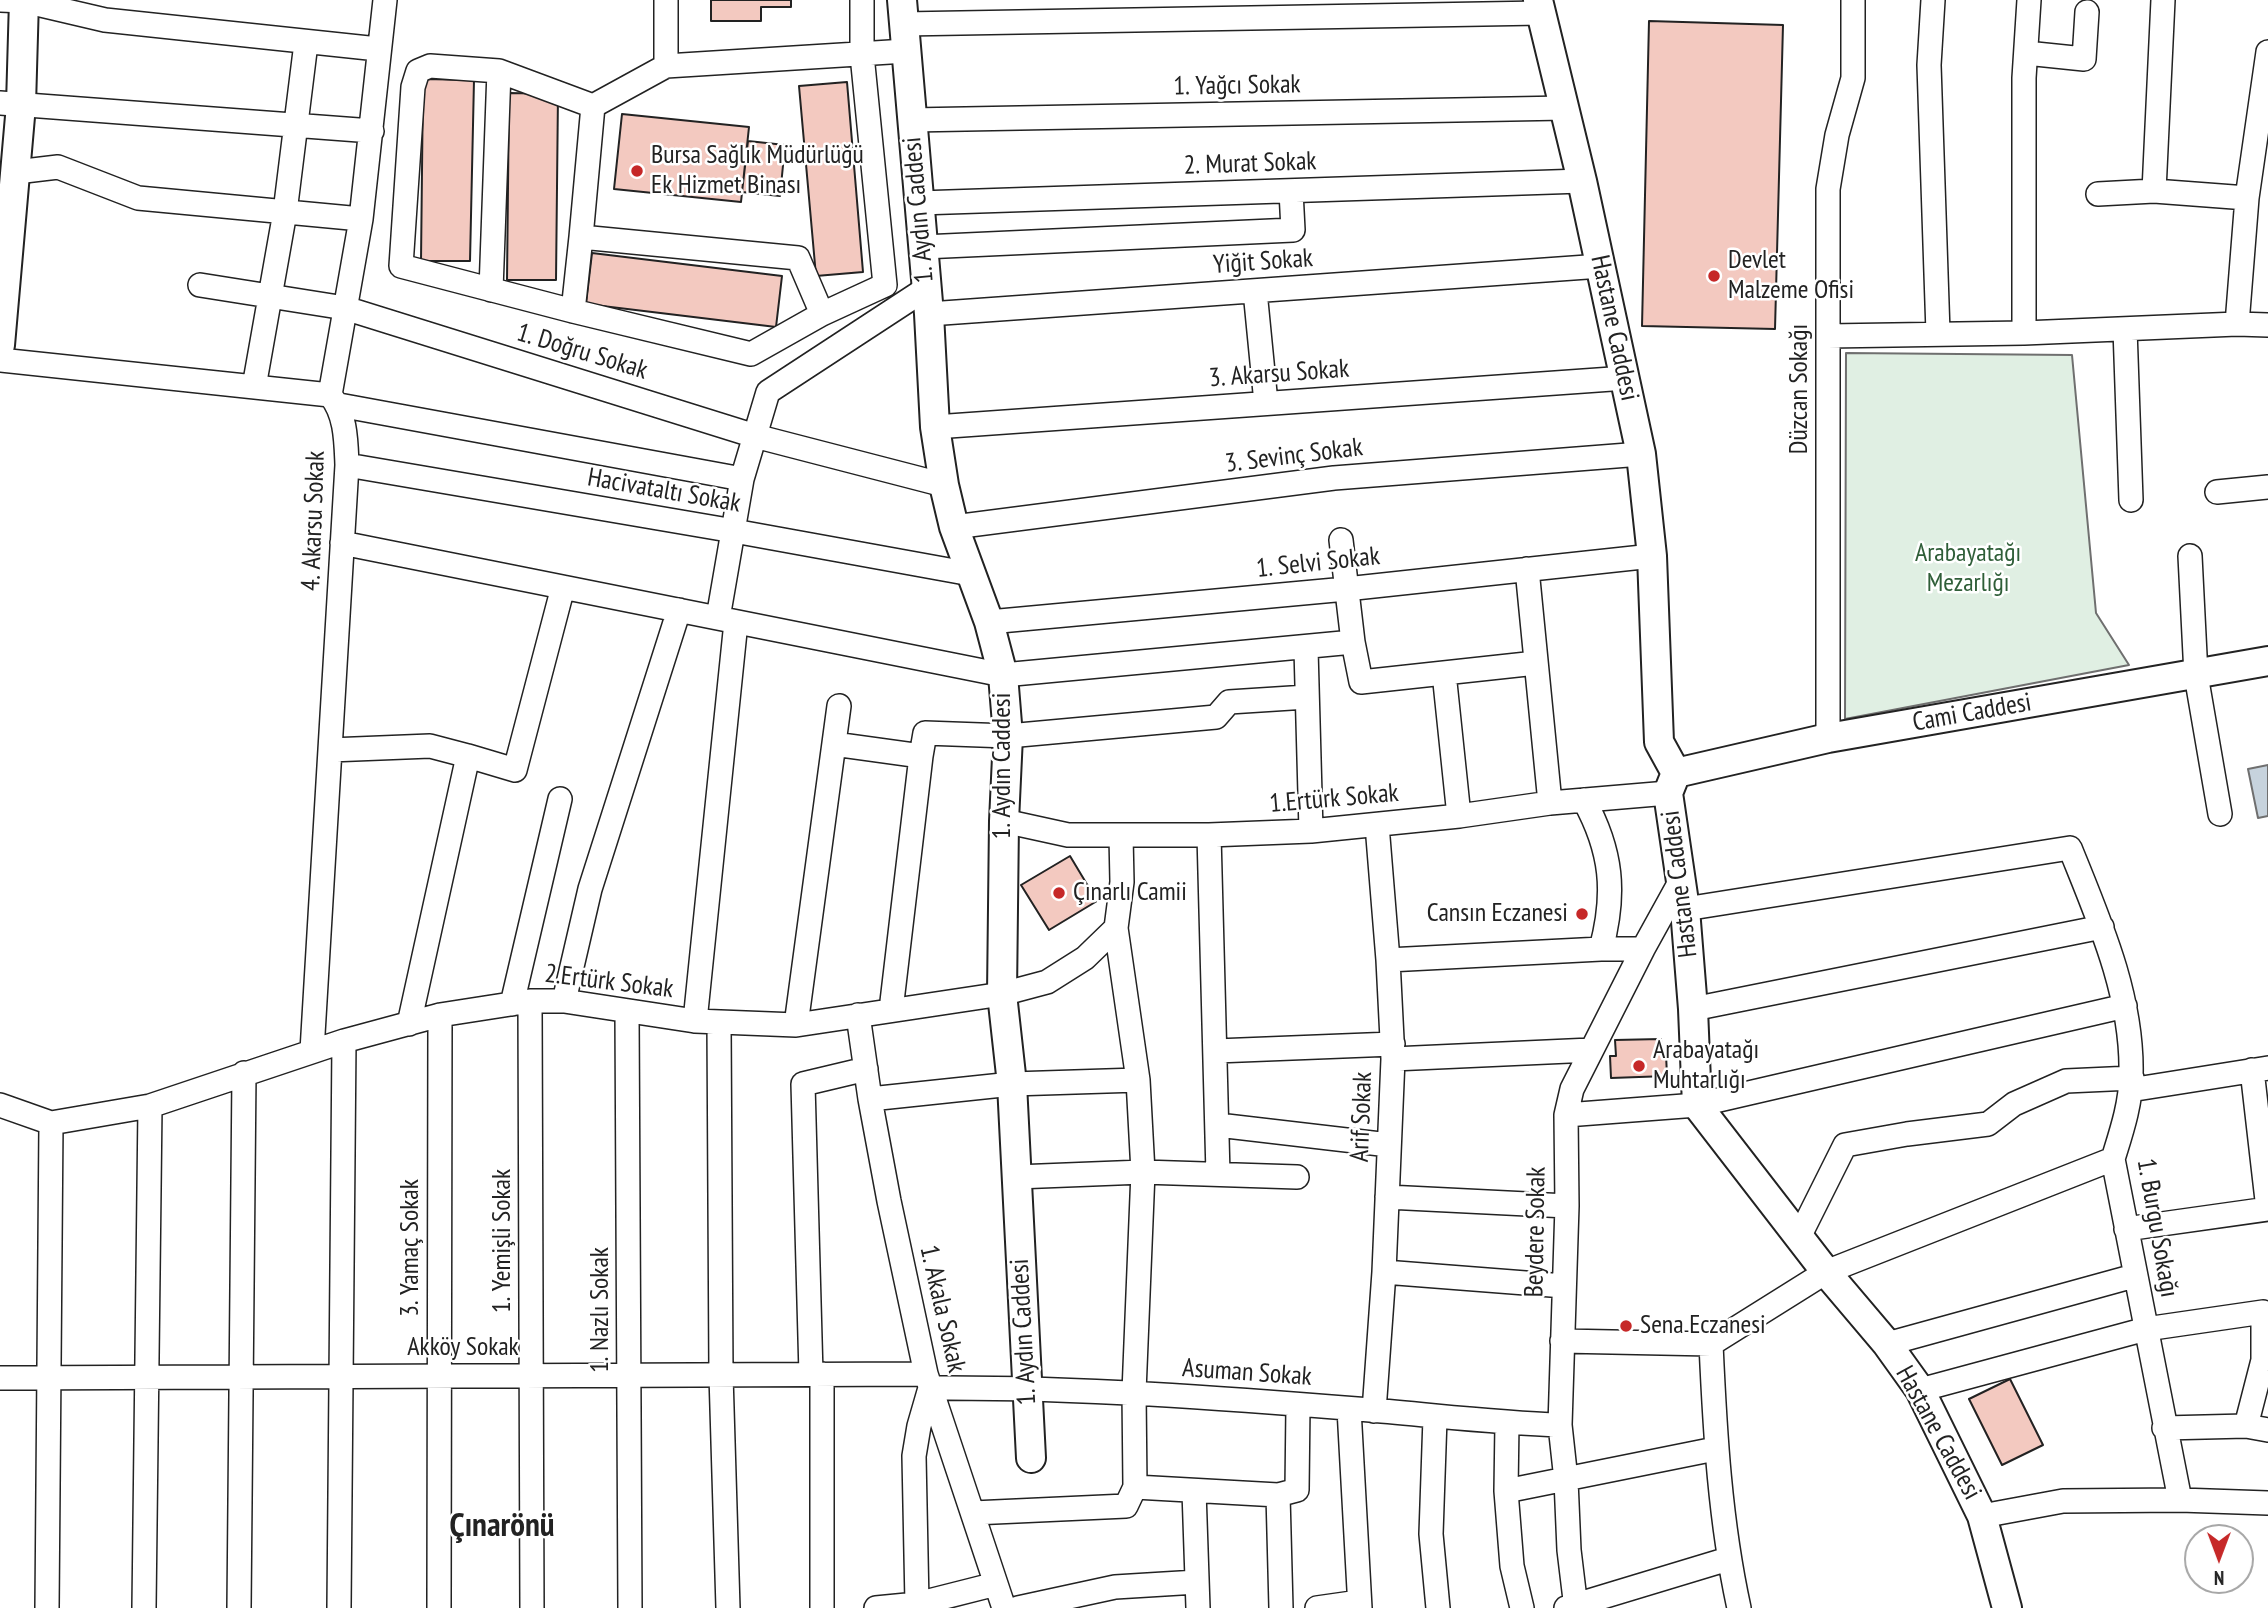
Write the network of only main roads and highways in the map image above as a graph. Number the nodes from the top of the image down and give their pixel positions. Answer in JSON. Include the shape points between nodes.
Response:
{"nodes":[{"id":1,"x":16,"y":0,"type":"edge"},
{"id":2,"x":1539,"y":7,"type":"edge"},
{"id":3,"x":904,"y":25,"type":"edge"},
{"id":4,"x":11,"y":104,"type":"edge"},
{"id":5,"x":0,"y":345,"type":"edge"},
{"id":6,"x":2268,"y":661,"type":"edge"},
{"id":7,"x":1672,"y":783,"type":"junction"},
{"id":8,"x":1031,"y":1458,"type":"dead end"},
{"id":9,"x":2007,"y":1608,"type":"edge"}],
"edges":[{"from":1,"to":4,"type":"main road"},
{"from":2,"to":7,"type":"main road","name":"Hastane Caddesi","via":[[1642,454],[1652,556],[1659,742]]},
{"from":3,"to":8,"type":"main road","name":"1. Aydın Caddesi","via":[[935,427],[954,527],[1003,675],[1007,736],[1002,993],[1012,1084]]},
{"from":4,"to":5,"type":"main road","via":[[16,172]]},
{"from":6,"to":7,"type":"main road","name":"Cami Caddesi","via":[[1828,738]]},
{"from":7,"to":9,"type":"main road","name":"Hastane Caddesi","via":[[1697,1105],[1920,1390],[1982,1516]]}]}
